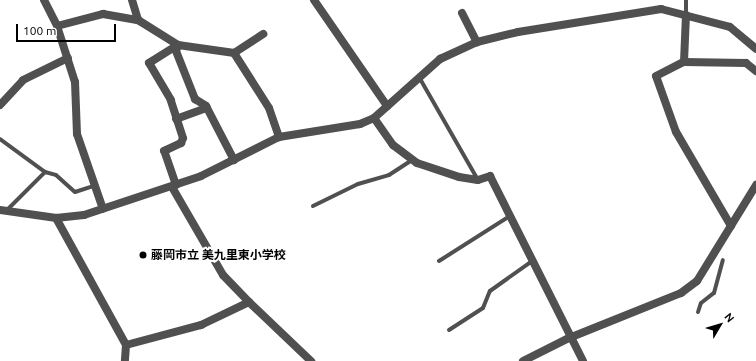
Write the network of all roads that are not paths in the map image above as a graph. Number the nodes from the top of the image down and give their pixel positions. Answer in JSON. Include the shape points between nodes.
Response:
{"nodes":[{"id":1,"x":44,"y":0,"type":"edge"},
{"id":2,"x":132,"y":0,"type":"edge"},
{"id":3,"x":314,"y":0,"type":"edge"},
{"id":4,"x":686,"y":0,"type":"edge"},
{"id":5,"x":462,"y":13,"type":"dead end"},
{"id":6,"x":686,"y":15,"type":"junction"},
{"id":7,"x":138,"y":20,"type":"junction"},
{"id":8,"x":57,"y":26,"type":"junction"},
{"id":9,"x":263,"y":34,"type":"dead end"},
{"id":10,"x":477,"y":42,"type":"junction"},
{"id":11,"x":178,"y":45,"type":"junction"},
{"id":12,"x":756,"y":49,"type":"edge"},
{"id":13,"x":234,"y":53,"type":"junction"},
{"id":14,"x":68,"y":58,"type":"junction"},
{"id":15,"x":684,"y":62,"type":"junction"},
{"id":16,"x":756,"y":71,"type":"edge"},
{"id":17,"x":419,"y":77,"type":"junction"},
{"id":18,"x":0,"y":105,"type":"edge"},
{"id":19,"x":387,"y":106,"type":"junction"},
{"id":20,"x":207,"y":108,"type":"junction"},
{"id":21,"x":374,"y":118,"type":"junction"},
{"id":22,"x":176,"y":119,"type":"junction"},
{"id":23,"x":279,"y":137,"type":"junction"},
{"id":24,"x":0,"y":138,"type":"edge"},
{"id":25,"x":234,"y":160,"type":"junction"},
{"id":26,"x":412,"y":160,"type":"junction"},
{"id":27,"x":45,"y":172,"type":"junction"},
{"id":28,"x":478,"y":180,"type":"junction"},
{"id":29,"x":756,"y":185,"type":"edge"},
{"id":30,"x":94,"y":186,"type":"junction"},
{"id":31,"x":174,"y":186,"type":"junction"},
{"id":32,"x":313,"y":206,"type":"dead end"},
{"id":33,"x":103,"y":209,"type":"junction"},
{"id":34,"x":3,"y":211,"type":"edge"},
{"id":35,"x":510,"y":216,"type":"junction"},
{"id":36,"x":56,"y":218,"type":"junction"},
{"id":37,"x":731,"y":226,"type":"junction"},
{"id":38,"x":723,"y":260,"type":"dead end"},
{"id":39,"x":439,"y":261,"type":"dead end"},
{"id":40,"x":533,"y":261,"type":"junction"},
{"id":41,"x":250,"y":302,"type":"junction"},
{"id":42,"x":698,"y":312,"type":"dead end"},
{"id":43,"x":449,"y":330,"type":"dead end"},
{"id":44,"x":568,"y":338,"type":"junction"},
{"id":45,"x":126,"y":345,"type":"junction"},
{"id":46,"x":125,"y":361,"type":"edge"},
{"id":47,"x":311,"y":361,"type":"edge"},
{"id":48,"x":523,"y":361,"type":"edge"},
{"id":49,"x":583,"y":361,"type":"edge"}],
"edges":[{"from":1,"to":8,"type":"street"},
{"from":2,"to":7,"type":"street"},
{"from":3,"to":19,"type":"street"},
{"from":4,"to":6,"type":"lane"},
{"from":5,"to":10,"type":"street"},
{"from":6,"to":10,"type":"street","via":[[661,9]]},
{"from":6,"to":12,"type":"street","via":[[730,27]]},
{"from":6,"to":15,"type":"street"},
{"from":7,"to":8,"type":"street","via":[[103,14]]},
{"from":7,"to":11,"type":"street"},
{"from":8,"to":14,"type":"street"},
{"from":9,"to":13,"type":"street"},
{"from":10,"to":17,"type":"street","via":[[440,59]]},
{"from":11,"to":13,"type":"street"},
{"from":11,"to":20,"type":"street","via":[[176,51],[195,99]]},
{"from":11,"to":22,"type":"street","via":[[149,63],[171,100]]},
{"from":13,"to":23,"type":"street","via":[[269,108]]},
{"from":14,"to":18,"type":"street","via":[[23,80]]},
{"from":14,"to":30,"type":"street","via":[[75,82],[77,134]]},
{"from":15,"to":16,"type":"street","via":[[746,63]]},
{"from":15,"to":37,"type":"street","via":[[656,76],[676,132]]},
{"from":17,"to":19,"type":"street"},
{"from":17,"to":28,"type":"lane"},
{"from":19,"to":21,"type":"street"},
{"from":20,"to":22,"type":"street"},
{"from":20,"to":25,"type":"street"},
{"from":21,"to":23,"type":"street"},
{"from":21,"to":26,"type":"street","via":[[393,145]]},
{"from":22,"to":31,"type":"street","via":[[181,143],[164,151]]},
{"from":23,"to":25,"type":"street"},
{"from":24,"to":27,"type":"lane"},
{"from":25,"to":31,"type":"street"},
{"from":26,"to":28,"type":"street"},
{"from":26,"to":32,"type":"lane","via":[[389,175],[358,184]]},
{"from":27,"to":30,"type":"lane","via":[[56,175],[75,192]]},
{"from":27,"to":34,"type":"lane"},
{"from":28,"to":35,"type":"street","via":[[490,176]]},
{"from":29,"to":37,"type":"street"},
{"from":30,"to":33,"type":"street"},
{"from":31,"to":33,"type":"street"},
{"from":31,"to":41,"type":"street","via":[[223,275]]},
{"from":33,"to":36,"type":"street"},
{"from":34,"to":36,"type":"street"},
{"from":35,"to":39,"type":"lane"},
{"from":35,"to":40,"type":"street"},
{"from":36,"to":45,"type":"street"},
{"from":37,"to":44,"type":"street","via":[[697,281],[681,293]]},
{"from":38,"to":42,"type":"lane","via":[[714,293],[701,303]]},
{"from":40,"to":43,"type":"lane","via":[[490,291],[482,308]]},
{"from":40,"to":44,"type":"street"},
{"from":41,"to":45,"type":"street","via":[[201,325]]},
{"from":41,"to":47,"type":"street"},
{"from":44,"to":48,"type":"street"},
{"from":44,"to":49,"type":"street"},
{"from":45,"to":46,"type":"street"}]}
